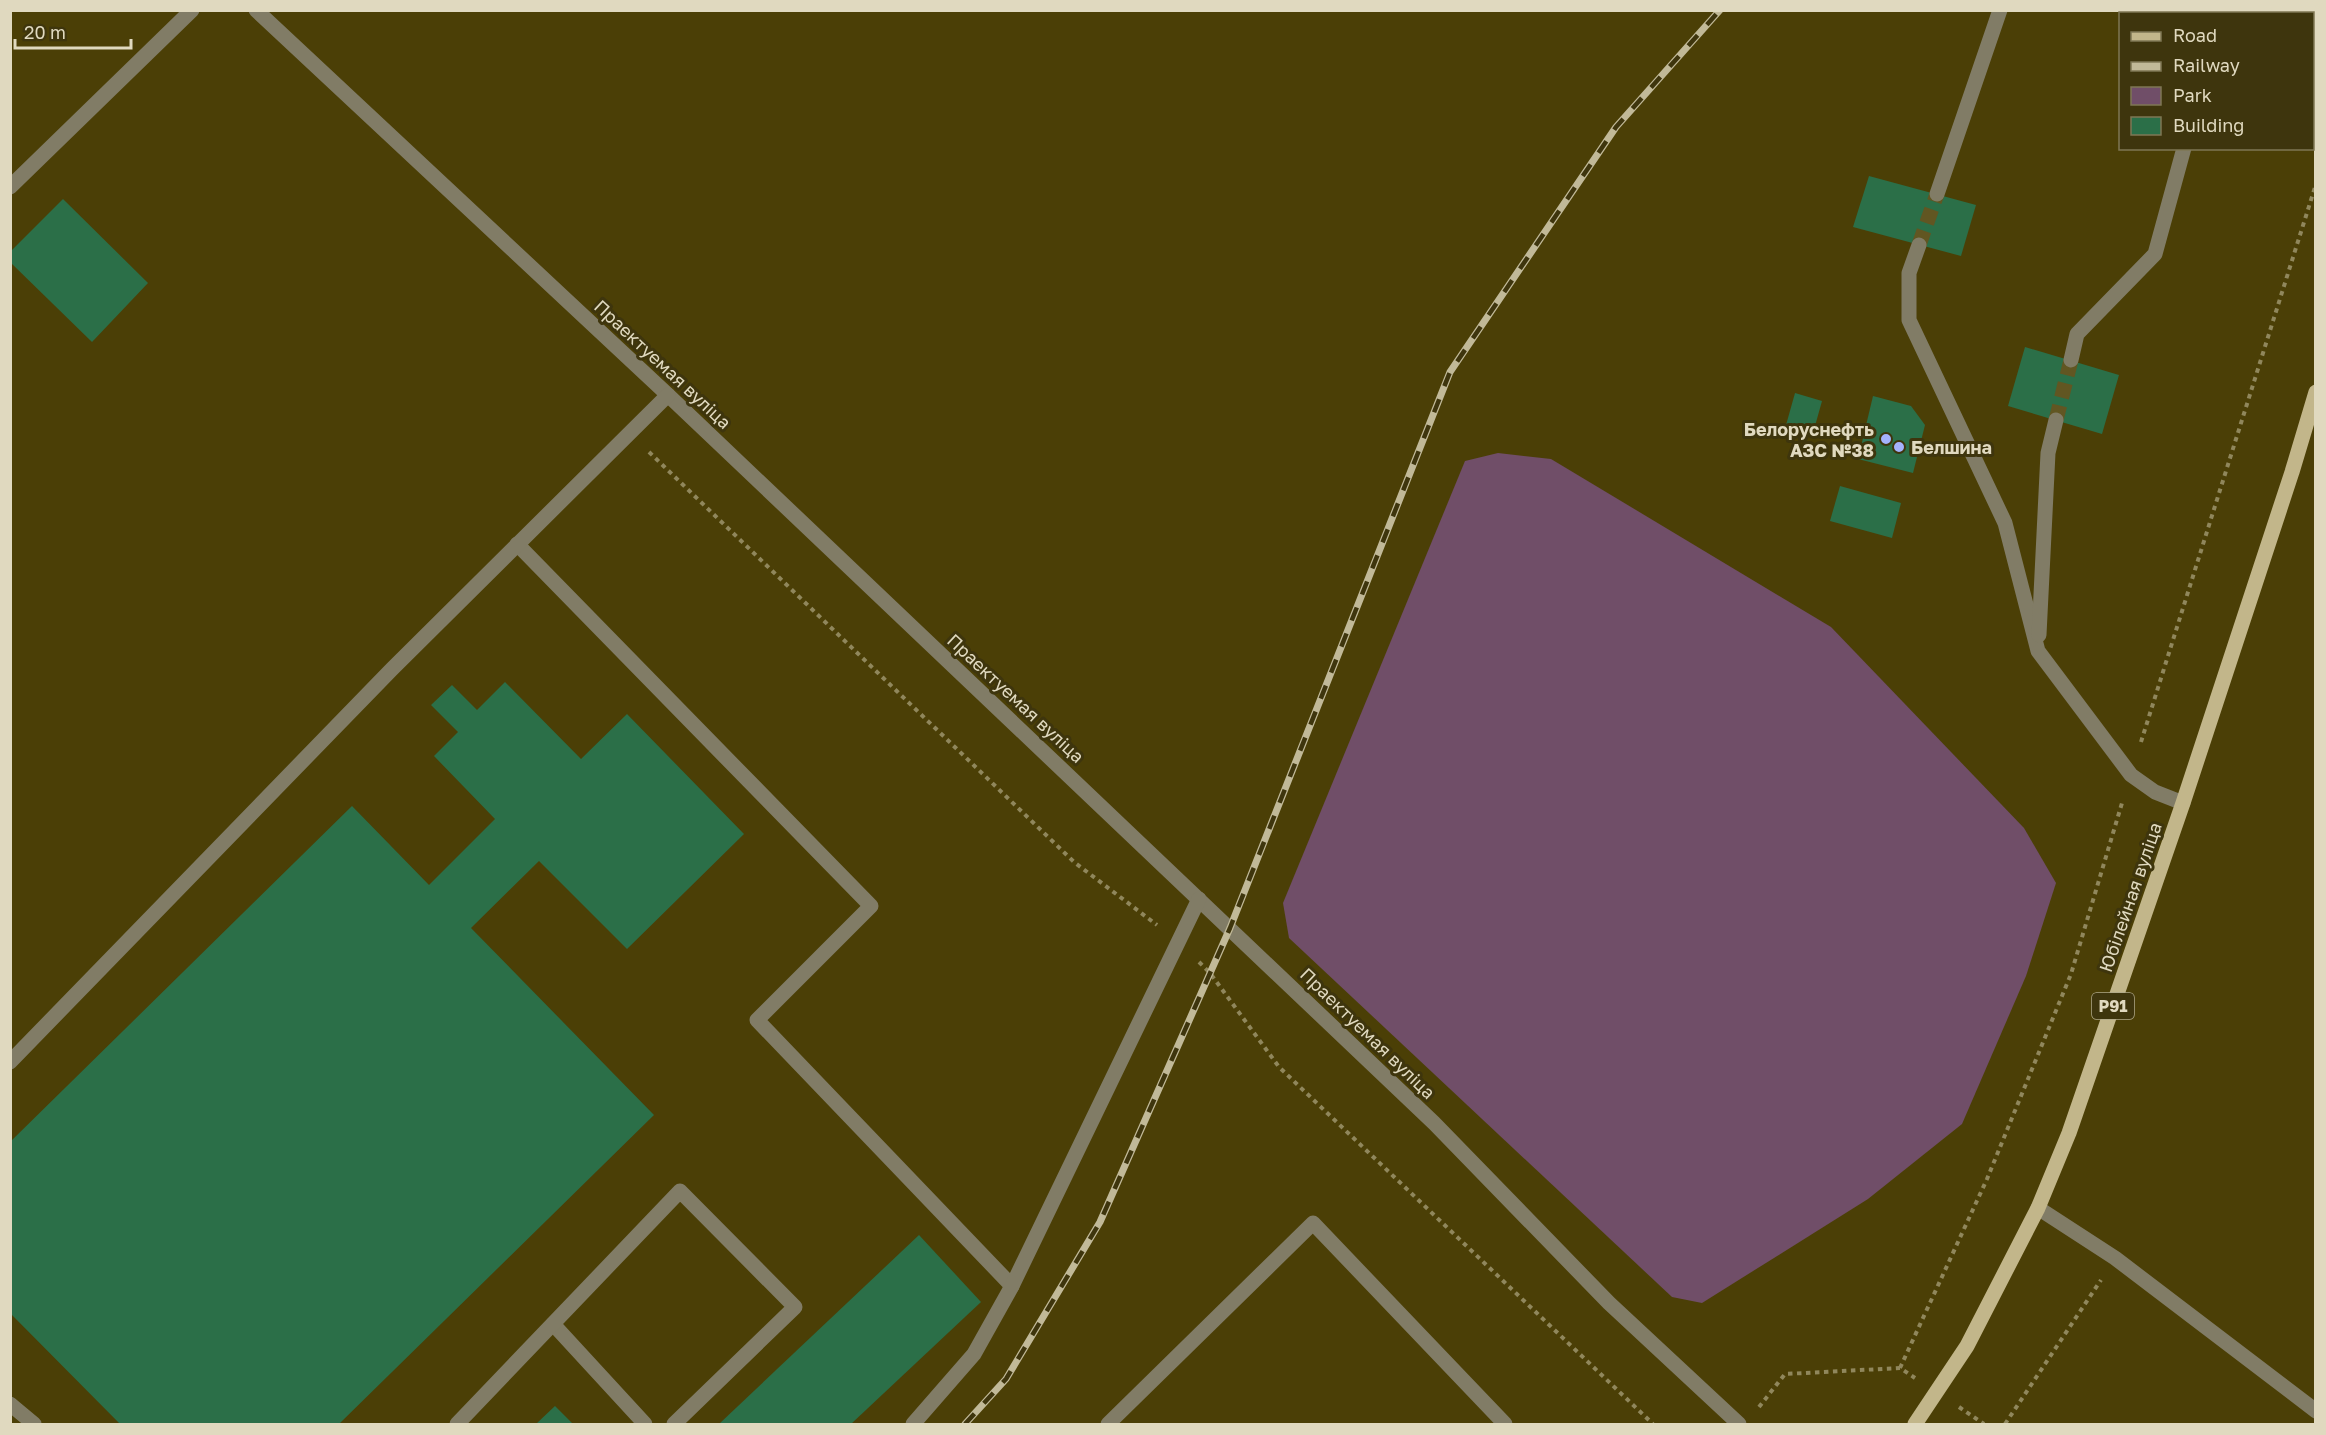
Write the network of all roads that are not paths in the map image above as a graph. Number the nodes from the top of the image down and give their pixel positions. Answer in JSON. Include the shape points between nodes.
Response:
{"nodes":[{"id":1,"x":192,"y":10,"type":"edge"},
{"id":2,"x":256,"y":10,"type":"edge"},
{"id":3,"x":2000,"y":10,"type":"edge"},
{"id":4,"x":2183,"y":150,"type":"edge"},
{"id":5,"x":10,"y":187,"type":"edge"},
{"id":6,"x":1937,"y":195,"type":"tunnel mouth"},
{"id":7,"x":1919,"y":245,"type":"tunnel mouth"},
{"id":8,"x":2071,"y":360,"type":"tunnel mouth"},
{"id":9,"x":2316,"y":392,"type":"edge"},
{"id":10,"x":668,"y":395,"type":"junction"},
{"id":11,"x":2056,"y":420,"type":"tunnel mouth"},
{"id":12,"x":517,"y":544,"type":"junction"},
{"id":13,"x":2038,"y":651,"type":"junction"},
{"id":14,"x":2182,"y":803,"type":"junction"},
{"id":15,"x":1199,"y":899,"type":"junction"},
{"id":16,"x":10,"y":1062,"type":"edge"},
{"id":17,"x":2038,"y":1208,"type":"junction"},
{"id":18,"x":1012,"y":1286,"type":"junction"},
{"id":19,"x":553,"y":1324,"type":"junction"},
{"id":20,"x":10,"y":1404,"type":"edge"},
{"id":21,"x":2316,"y":1411,"type":"edge"},
{"id":22,"x":1746,"y":1420,"type":"edge"},
{"id":23,"x":34,"y":1425,"type":"edge"},
{"id":24,"x":457,"y":1425,"type":"edge"},
{"id":25,"x":645,"y":1425,"type":"edge"},
{"id":26,"x":674,"y":1425,"type":"edge"},
{"id":27,"x":913,"y":1425,"type":"edge"},
{"id":28,"x":1108,"y":1425,"type":"edge"},
{"id":29,"x":1505,"y":1425,"type":"edge"},
{"id":30,"x":1915,"y":1425,"type":"edge"}],
"edges":[{"from":1,"to":5,"type":"street"},
{"from":2,"to":10,"type":"street","name":"Праектуемая вуліца"},
{"from":3,"to":6,"type":"street"},
{"from":4,"to":8,"type":"street","via":[[2155,254],[2077,334]]},
{"from":7,"to":13,"type":"street","via":[[1909,273],[1909,320],[2006,523]]},
{"from":9,"to":14,"type":"main road","name":"Юбілейная вуліца","number":"Р91"},
{"from":10,"to":12,"type":"street"},
{"from":10,"to":15,"type":"street","name":"Праектуемая вуліца"},
{"from":11,"to":13,"type":"street","via":[[2048,453]]},
{"from":12,"to":16,"type":"street"},
{"from":12,"to":18,"type":"street","via":[[871,906],[757,1020]]},
{"from":13,"to":14,"type":"street","via":[[2131,775],[2155,792]]},
{"from":14,"to":17,"type":"main road","name":"Юбілейная вуліца","number":"Р91","via":[[2069,1133]]},
{"from":15,"to":18,"type":"street"},
{"from":15,"to":22,"type":"street","name":"Праектуемая вуліца","via":[[1434,1123],[1609,1303]]},
{"from":17,"to":21,"type":"street","via":[[2115,1258]]},
{"from":17,"to":30,"type":"main road","name":"Юбілейная вуліца","number":"Р91","via":[[1967,1346]]},
{"from":18,"to":27,"type":"street","via":[[974,1354]]},
{"from":19,"to":24,"type":"street"},
{"from":19,"to":25,"type":"street"},
{"from":19,"to":26,"type":"street","via":[[680,1191],[795,1307]]},
{"from":20,"to":23,"type":"street"},
{"from":28,"to":29,"type":"street","via":[[1313,1223]]}]}
